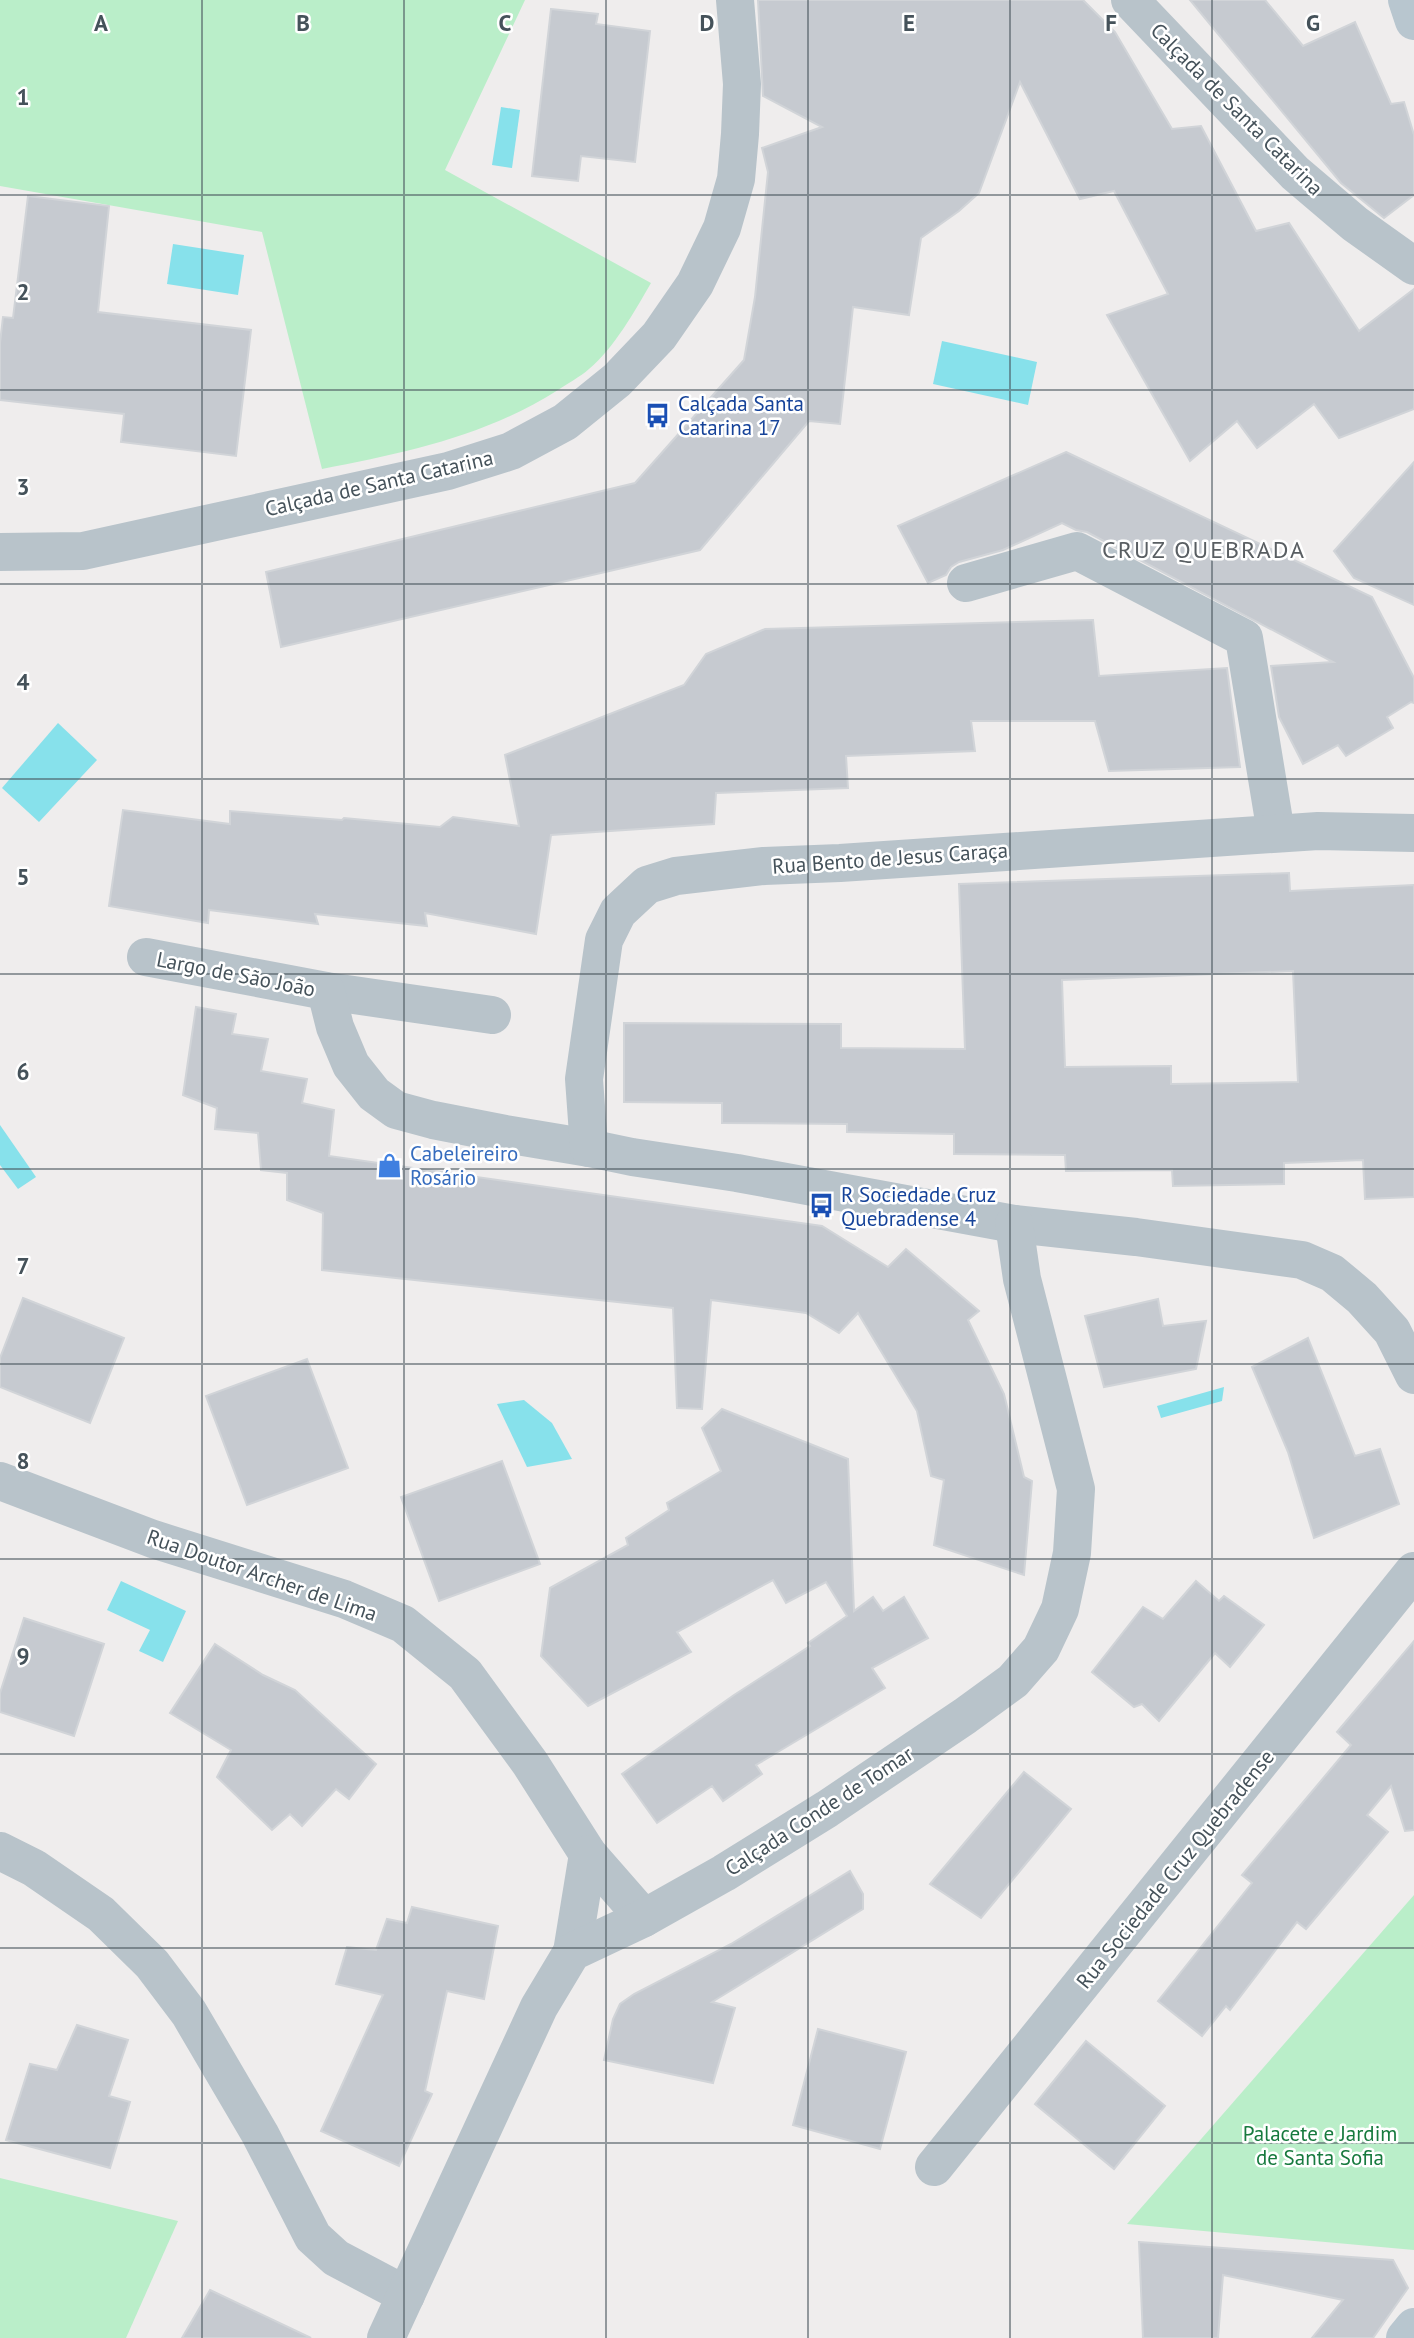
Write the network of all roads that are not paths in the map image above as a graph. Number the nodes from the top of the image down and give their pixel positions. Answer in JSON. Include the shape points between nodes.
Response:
{"nodes":[{"id":1,"x":734,"y":0,"type":"edge"},
{"id":2,"x":1130,"y":0,"type":"edge"},
{"id":3,"x":1407,"y":0,"type":"edge"},
{"id":4,"x":1414,"y":21,"type":"edge"},
{"id":5,"x":1414,"y":266,"type":"edge"},
{"id":6,"x":0,"y":552,"type":"edge"},
{"id":7,"x":965,"y":583,"type":"dead end"},
{"id":8,"x":1276,"y":833,"type":"junction"},
{"id":9,"x":1414,"y":833,"type":"edge"},
{"id":10,"x":146,"y":957,"type":"dead end"},
{"id":11,"x":326,"y":991,"type":"junction"},
{"id":12,"x":492,"y":1015,"type":"dead end"},
{"id":13,"x":589,"y":1148,"type":"junction"},
{"id":14,"x":1014,"y":1224,"type":"junction"},
{"id":15,"x":1414,"y":1375,"type":"edge"},
{"id":16,"x":0,"y":1481,"type":"edge"},
{"id":17,"x":1414,"y":1571,"type":"edge"},
{"id":18,"x":0,"y":1851,"type":"edge"},
{"id":19,"x":588,"y":1854,"type":"junction"},
{"id":20,"x":644,"y":1918,"type":"junction"},
{"id":21,"x":572,"y":1952,"type":"junction"},
{"id":22,"x":934,"y":2166,"type":"dead end"},
{"id":23,"x":405,"y":2295,"type":"junction"},
{"id":24,"x":1414,"y":2327,"type":"edge"},
{"id":25,"x":386,"y":2338,"type":"edge"},
{"id":26,"x":1405,"y":2338,"type":"edge"}],
"edges":[{"from":1,"to":6,"type":"street","name":"Calçada de Santa Catarina","via":[[742,84],[740,134],[736,179],[722,228],[695,284],[659,336],[617,380],[565,422],[511,451],[447,471],[83,551]]},
{"from":2,"to":5,"type":"street","name":"Calçada de Santa Catarina","via":[[1294,173]]},
{"from":3,"to":4,"type":"street"},
{"from":7,"to":8,"type":"street","via":[[1077,551],[1244,638]]},
{"from":8,"to":9,"type":"street","name":"Rua Bento de Jesus Caraça"},
{"from":8,"to":13,"type":"street","name":"Rua Bento de Jesus Caraça","via":[[764,866],[676,876],[647,886],[618,912],[604,940],[584,1079]]},
{"from":10,"to":11,"type":"street","name":"Largo de São João"},
{"from":11,"to":12,"type":"street","name":"Largo de São João"},
{"from":11,"to":13,"type":"street","name":"Largo de São João","via":[[351,1065],[374,1094],[396,1110]]},
{"from":13,"to":14,"type":"street"},
{"from":14,"to":15,"type":"street","via":[[1302,1259],[1332,1273],[1362,1298],[1392,1331]]},
{"from":14,"to":20,"type":"street","name":"Calçada Conde de Tomar","via":[[1022,1279],[1076,1489],[1073,1553],[1060,1609],[1041,1649],[1013,1681],[965,1716],[827,1809]]},
{"from":16,"to":19,"type":"street","name":"Rua Doutor Archer de Lima","via":[[153,1539],[344,1599],[403,1624],[465,1674]]},
{"from":17,"to":22,"type":"street","name":"Rua Sociedade Cruz Quebradense"},
{"from":18,"to":23,"type":"street","via":[[34,1868],[101,1914],[152,1964],[189,2013],[260,2134],[313,2237],[336,2258]]},
{"from":19,"to":20,"type":"street","name":"Rua Doutor Archer de Lima"},
{"from":19,"to":21,"type":"street"},
{"from":20,"to":21,"type":"street","name":"Calçada Conde de Tomar"},
{"from":21,"to":23,"type":"street","via":[[539,2007]]},
{"from":23,"to":25,"type":"street"},
{"from":24,"to":26,"type":"street"}]}
